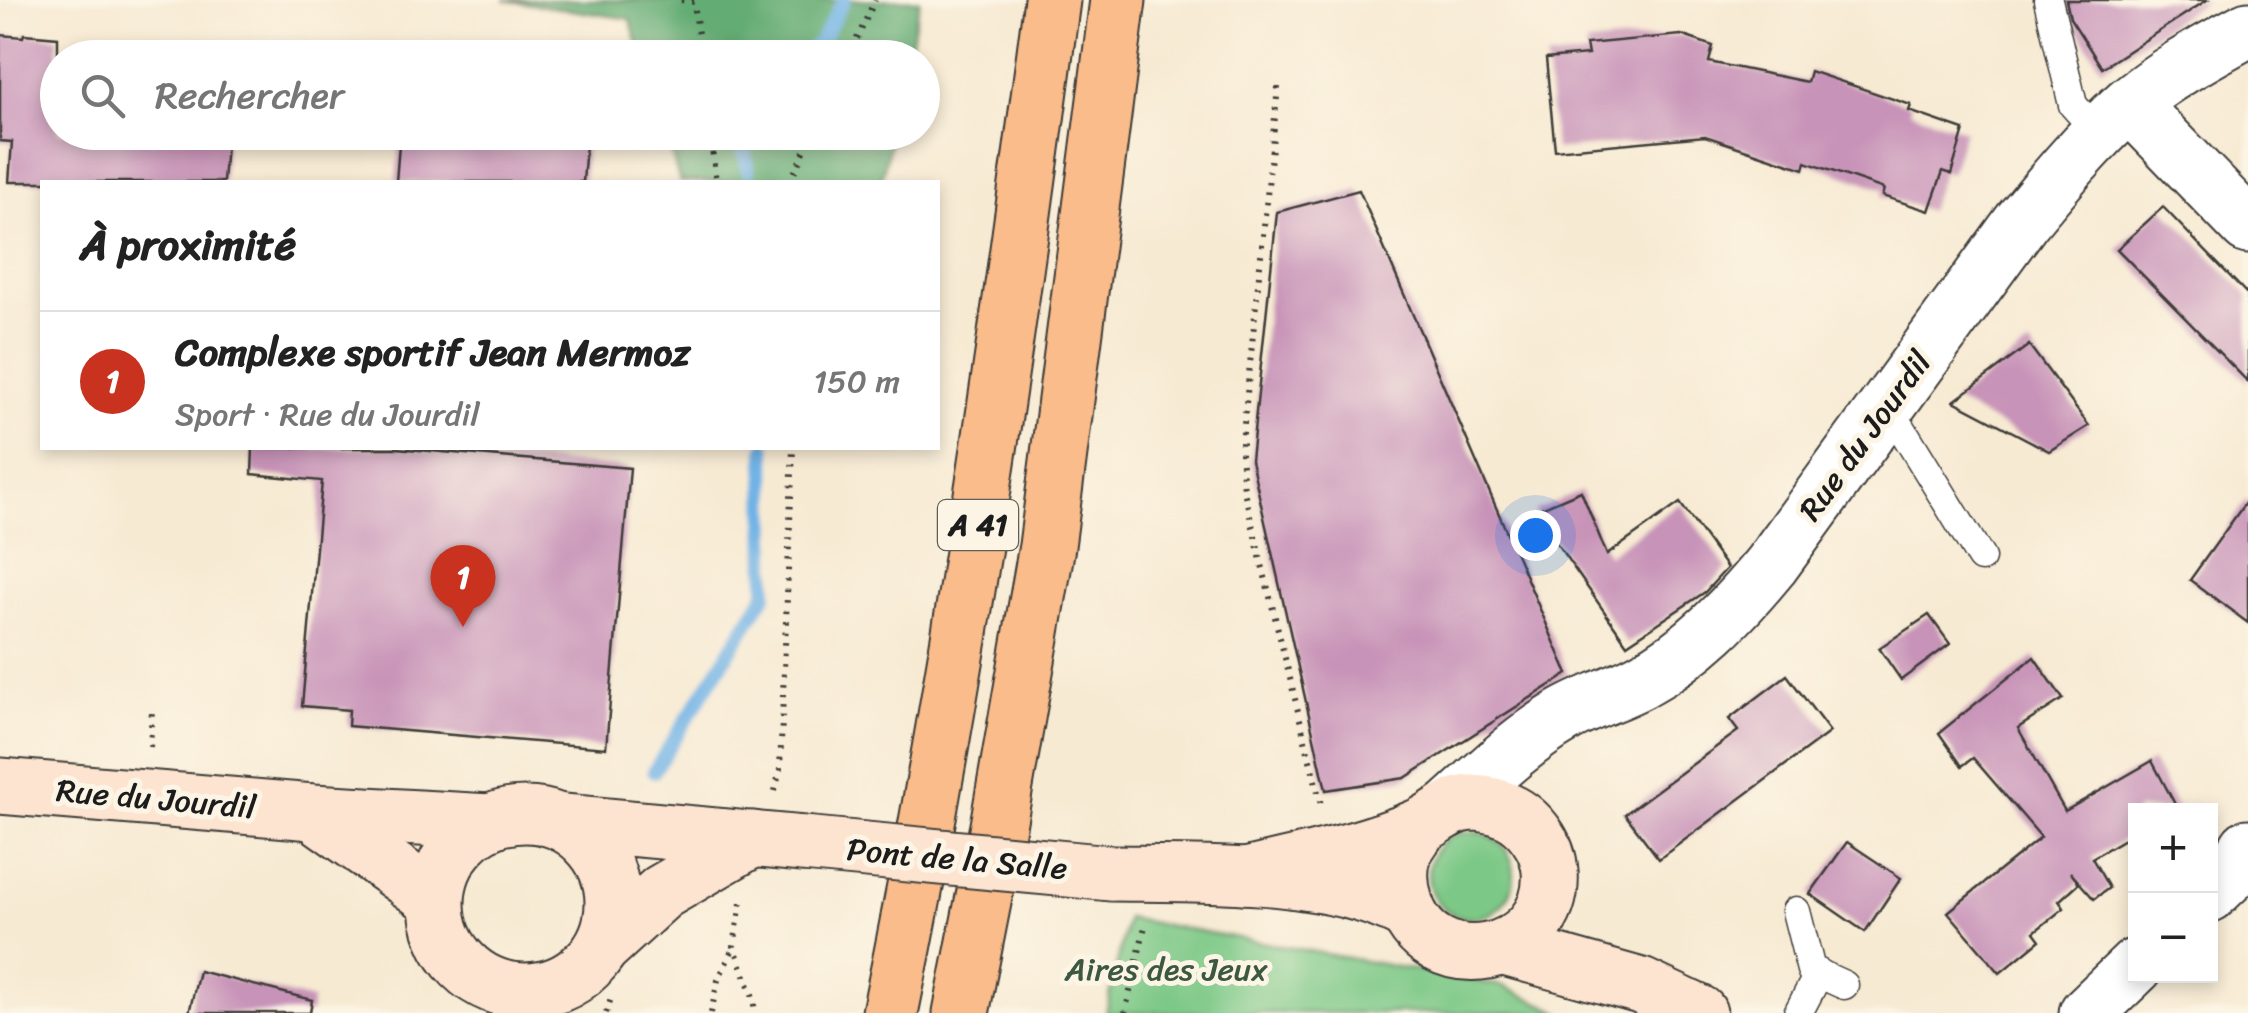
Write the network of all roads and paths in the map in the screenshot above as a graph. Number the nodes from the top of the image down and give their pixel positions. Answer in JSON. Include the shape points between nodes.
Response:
{"nodes":[{"id":1,"x":681,"y":0,"type":"edge"},
{"id":2,"x":875,"y":0,"type":"edge"},
{"id":3,"x":2048,"y":0,"type":"edge"},
{"id":4,"x":1049,"y":17,"type":"edge"},
{"id":5,"x":1116,"y":22,"type":"edge"},
{"id":6,"x":2248,"y":29,"type":"edge"},
{"id":7,"x":699,"y":40,"type":"edge"},
{"id":8,"x":856,"y":40,"type":"edge"},
{"id":9,"x":1278,"y":87,"type":"dead end"},
{"id":10,"x":2115,"y":119,"type":"junction"},
{"id":11,"x":712,"y":150,"type":"edge"},
{"id":12,"x":805,"y":150,"type":"edge"},
{"id":13,"x":716,"y":180,"type":"edge"},
{"id":14,"x":791,"y":180,"type":"edge"},
{"id":15,"x":2248,"y":226,"type":"edge"},
{"id":16,"x":1888,"y":406,"type":"junction"},
{"id":17,"x":793,"y":450,"type":"edge"},
{"id":18,"x":1980,"y":558,"type":"dead end"},
{"id":19,"x":152,"y":709,"type":"dead end"},
{"id":20,"x":150,"y":749,"type":"dead end"},
{"id":21,"x":0,"y":786,"type":"edge"},
{"id":22,"x":313,"y":812,"type":"junction"},
{"id":23,"x":1435,"y":818,"type":"junction"},
{"id":24,"x":490,"y":822,"type":"junction"},
{"id":25,"x":563,"y":822,"type":"junction"},
{"id":26,"x":775,"y":827,"type":"junction"},
{"id":27,"x":2248,"y":847,"type":"edge"},
{"id":28,"x":1334,"y":854,"type":"junction"},
{"id":29,"x":1134,"y":873,"type":"junction"},
{"id":30,"x":1246,"y":876,"type":"junction"},
{"id":31,"x":1550,"y":886,"type":"junction"},
{"id":32,"x":2211,"y":893,"type":"edge"},
{"id":33,"x":436,"y":900,"type":"junction"},
{"id":34,"x":1407,"y":912,"type":"junction"},
{"id":35,"x":1796,"y":912,"type":"dead end"},
{"id":36,"x":735,"y":936,"type":"dead end"},
{"id":37,"x":734,"y":946,"type":"junction"},
{"id":38,"x":1505,"y":948,"type":"junction"},
{"id":39,"x":2128,"y":974,"type":"edge"},
{"id":40,"x":576,"y":980,"type":"edge"},
{"id":41,"x":1641,"y":986,"type":"junction"},
{"id":42,"x":476,"y":994,"type":"edge"},
{"id":43,"x":710,"y":1013,"type":"edge"},
{"id":44,"x":755,"y":1013,"type":"edge"},
{"id":45,"x":890,"y":1013,"type":"edge"},
{"id":46,"x":961,"y":1013,"type":"edge"},
{"id":47,"x":1125,"y":1013,"type":"edge"},
{"id":48,"x":1699,"y":1013,"type":"edge"},
{"id":49,"x":1798,"y":1013,"type":"edge"},
{"id":50,"x":2087,"y":1013,"type":"edge"}],
"edges":[{"from":1,"to":7,"type":"path","via":[[694,2]]},
{"from":2,"to":8,"type":"path"},
{"from":3,"to":10,"type":"lane","via":[[2073,104]]},
{"from":4,"to":45,"type":"highway","number":"A 41","via":[[968,594]]},
{"from":5,"to":46,"type":"highway","number":"A 41","via":[[1047,546]]},
{"from":6,"to":10,"type":"street","name":"Rue du Jourdil"},
{"from":9,"to":28,"type":"path","via":[[1241,453],[1244,491]]},
{"from":10,"to":15,"type":"street"},
{"from":10,"to":16,"type":"street","name":"Rue du Jourdil","via":[[2022,221]]},
{"from":11,"to":13,"type":"path"},
{"from":12,"to":14,"type":"path"},
{"from":16,"to":18,"type":"lane"},
{"from":16,"to":23,"type":"street","name":"Rue du Jourdil","via":[[1730,616],[1641,680],[1526,740]]},
{"from":17,"to":26,"type":"path"},
{"from":19,"to":20,"type":"path"},
{"from":21,"to":22,"type":"street","name":"Rue du Jourdil"},
{"from":22,"to":24,"type":"street","name":"Rue du Jourdil"},
{"from":22,"to":33,"type":"street"},
{"from":23,"to":28,"type":"street","name":"Rue du Jourdil"},
{"from":23,"to":31,"type":"street","via":[[1471,803],[1521,819],[1544,847]]},
{"from":23,"to":34,"type":"street","via":[[1404,853],[1400,883]]},
{"from":24,"to":25,"type":"street","via":[[527,814]]},
{"from":24,"to":33,"type":"street","via":[[462,840],[443,868]]},
{"from":25,"to":26,"type":"street"},
{"from":25,"to":40,"type":"street","via":[[592,844],[610,875],[614,910]]},
{"from":26,"to":29,"type":"street","name":"Pont de la Salle","bridge":true},
{"from":26,"to":40,"type":"street","via":[[662,892]]},
{"from":27,"to":32,"type":"street"},
{"from":28,"to":30,"type":"street","name":"Rue du Jourdil"},
{"from":29,"to":30,"type":"street","name":"Rue du Jourdil"},
{"from":29,"to":47,"type":"path","via":[[1136,964]]},
{"from":30,"to":34,"type":"street","name":"Rue du Jourdil","via":[[1376,896]]},
{"from":31,"to":38,"type":"street","via":[[1543,911]]},
{"from":31,"to":41,"type":"street"},
{"from":33,"to":42,"type":"street","via":[[445,943]]},
{"from":34,"to":38,"type":"street","via":[[1424,934],[1449,949],[1477,954]]},
{"from":35,"to":49,"type":"lane","via":[[1811,970],[1832,979]]},
{"from":36,"to":37,"type":"path"},
{"from":37,"to":43,"type":"path"},
{"from":37,"to":44,"type":"path"},
{"from":38,"to":41,"type":"street"},
{"from":39,"to":50,"type":"street"},
{"from":40,"to":42,"type":"street","via":[[536,991]]},
{"from":41,"to":48,"type":"street"}]}
